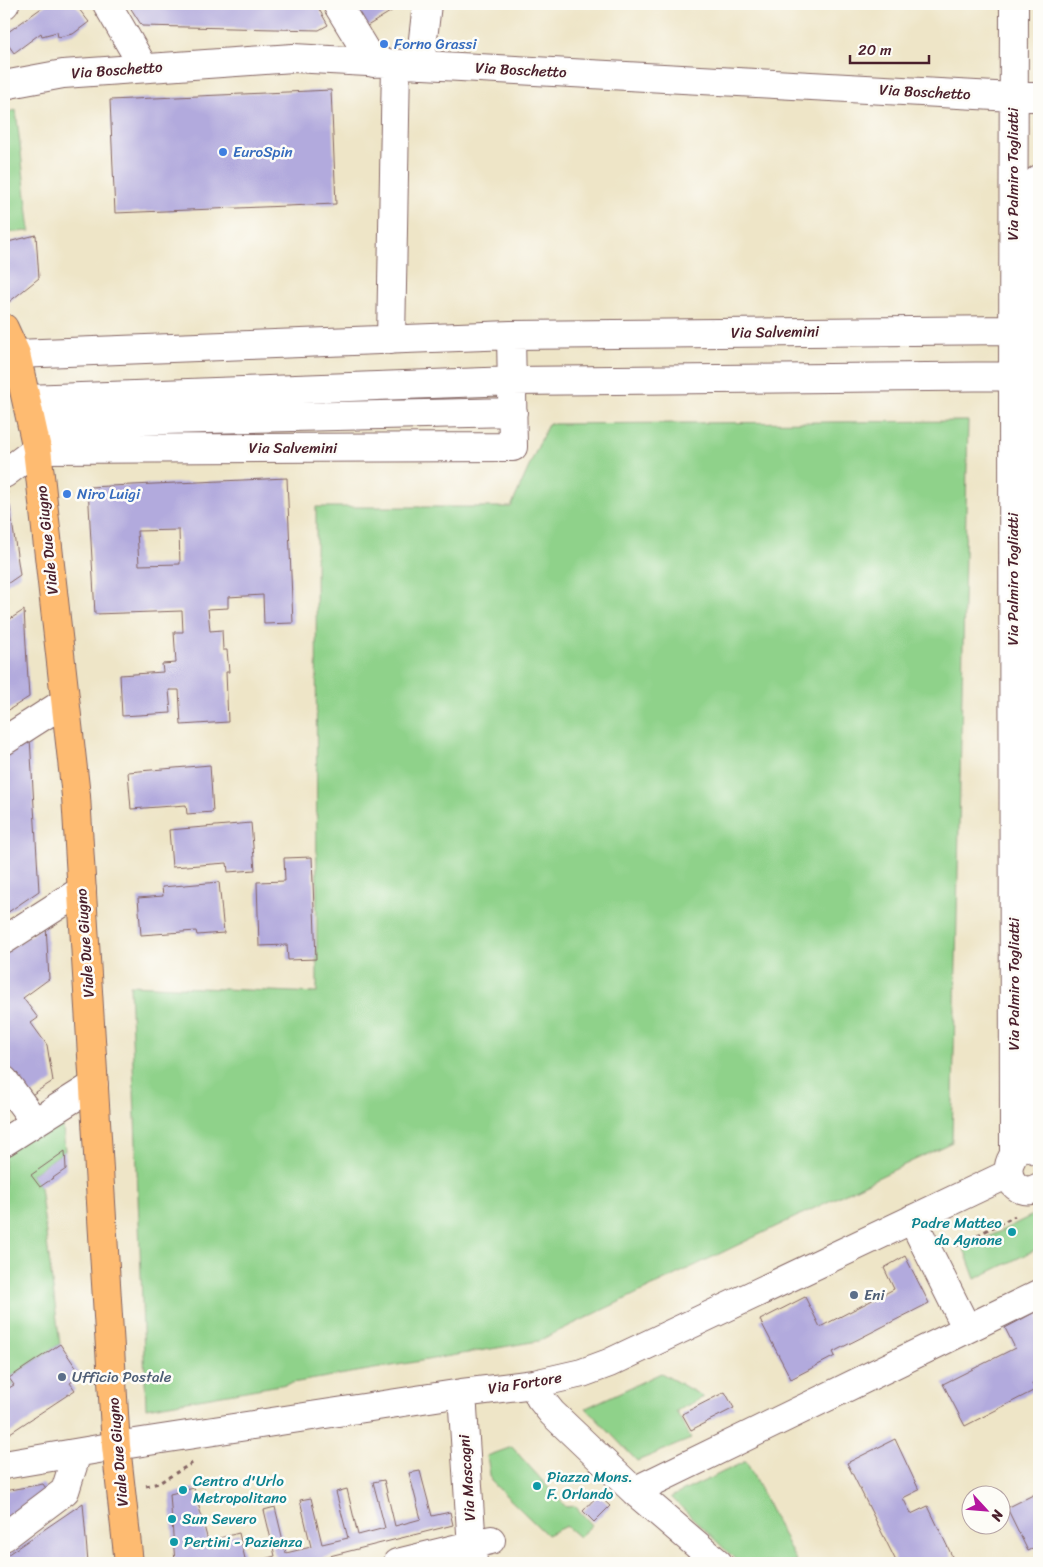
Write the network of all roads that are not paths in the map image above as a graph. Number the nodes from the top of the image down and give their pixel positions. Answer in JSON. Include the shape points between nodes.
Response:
{"nodes":[{"id":1,"x":107,"y":4,"type":"edge"},
{"id":2,"x":337,"y":4,"type":"edge"},
{"id":3,"x":427,"y":4,"type":"edge"},
{"id":4,"x":1014,"y":4,"type":"edge"},
{"id":5,"x":396,"y":64,"type":"junction"},
{"id":6,"x":144,"y":68,"type":"junction"},
{"id":7,"x":4,"y":85,"type":"edge"},
{"id":8,"x":1026,"y":97,"type":"edge"},
{"id":9,"x":1039,"y":179,"type":"edge"},
{"id":10,"x":4,"y":328,"type":"edge"},
{"id":11,"x":1026,"y":328,"type":"junction"},
{"id":12,"x":511,"y":335,"type":"junction"},
{"id":13,"x":391,"y":340,"type":"junction"},
{"id":14,"x":16,"y":354,"type":"junction"},
{"id":15,"x":1025,"y":376,"type":"junction"},
{"id":16,"x":512,"y":381,"type":"junction"},
{"id":17,"x":1038,"y":404,"type":"edge"},
{"id":18,"x":30,"y":411,"type":"junction"},
{"id":19,"x":513,"y":412,"type":"junction"},
{"id":20,"x":38,"y":450,"type":"junction"},
{"id":21,"x":4,"y":474,"type":"edge"},
{"id":22,"x":65,"y":702,"type":"junction"},
{"id":23,"x":4,"y":741,"type":"edge"},
{"id":24,"x":82,"y":890,"type":"junction"},
{"id":25,"x":4,"y":940,"type":"edge"},
{"id":26,"x":4,"y":1080,"type":"edge"},
{"id":27,"x":94,"y":1085,"type":"junction"},
{"id":28,"x":35,"y":1122,"type":"junction"},
{"id":29,"x":4,"y":1142,"type":"edge"},
{"id":30,"x":1024,"y":1158,"type":"edge"},
{"id":31,"x":1039,"y":1187,"type":"edge"},
{"id":32,"x":912,"y":1219,"type":"junction"},
{"id":33,"x":1039,"y":1294,"type":"edge"},
{"id":34,"x":967,"y":1329,"type":"junction"},
{"id":35,"x":534,"y":1384,"type":"junction"},
{"id":36,"x":462,"y":1393,"type":"junction"},
{"id":37,"x":116,"y":1446,"type":"junction"},
{"id":38,"x":77,"y":1453,"type":"junction"},
{"id":39,"x":4,"y":1465,"type":"edge"},
{"id":40,"x":634,"y":1491,"type":"junction"},
{"id":41,"x":4,"y":1536,"type":"edge"},
{"id":42,"x":478,"y":1549,"type":"edge"},
{"id":43,"x":129,"y":1563,"type":"edge"},
{"id":44,"x":397,"y":1563,"type":"edge"},
{"id":45,"x":718,"y":1563,"type":"edge"}],
"edges":[{"from":1,"to":6,"type":"street"},
{"from":2,"to":5,"type":"street"},
{"from":3,"to":5,"type":"street"},
{"from":4,"to":8,"type":"street","name":"Via Palmiro Togliatti"},
{"from":5,"to":6,"type":"street","name":"Via Boschetto","via":[[293,58]]},
{"from":5,"to":8,"type":"street","name":"Via Boschetto"},
{"from":5,"to":13,"type":"street"},
{"from":6,"to":7,"type":"street","name":"Via Boschetto","via":[[63,74]]},
{"from":8,"to":11,"type":"street","name":"Via Palmiro Togliatti"},
{"from":9,"to":11,"type":"street","name":"Via Palmiro Togliatti"},
{"from":10,"to":14,"type":"main road","name":"Viale Due Giugno"},
{"from":11,"to":12,"type":"street","name":"Via Salvemini"},
{"from":11,"to":15,"type":"street","name":"Via Palmiro Togliatti"},
{"from":12,"to":13,"type":"street","name":"Via Salvemini"},
{"from":12,"to":16,"type":"street","name":"Via Salvemini"},
{"from":13,"to":14,"type":"street","name":"Via Salvemini"},
{"from":14,"to":18,"type":"main road","name":"Viale Due Giugno"},
{"from":15,"to":16,"type":"street"},
{"from":15,"to":17,"type":"street","name":"Via Palmiro Togliatti"},
{"from":15,"to":30,"type":"street","name":"Via Palmiro Togliatti"},
{"from":16,"to":18,"type":"street"},
{"from":16,"to":19,"type":"street","name":"Via Salvemini"},
{"from":17,"to":30,"type":"street","name":"Via Palmiro Togliatti"},
{"from":18,"to":19,"type":"street","name":"Via Salvemini"},
{"from":18,"to":20,"type":"main road","name":"Viale Due Giugno"},
{"from":19,"to":20,"type":"street","name":"Via Salvemini","via":[[513,447]]},
{"from":20,"to":21,"type":"street"},
{"from":20,"to":22,"type":"main road","name":"Viale Due Giugno"},
{"from":22,"to":23,"type":"street"},
{"from":22,"to":24,"type":"main road","name":"Viale Due Giugno"},
{"from":24,"to":25,"type":"street"},
{"from":24,"to":27,"type":"main road","name":"Viale Due Giugno"},
{"from":26,"to":28,"type":"street"},
{"from":27,"to":28,"type":"street"},
{"from":27,"to":37,"type":"main road","name":"Viale Due Giugno"},
{"from":28,"to":29,"type":"street"},
{"from":30,"to":31,"type":"street","via":[[1010,1180],[1022,1189]]},
{"from":30,"to":32,"type":"street","name":"Via Fortore"},
{"from":32,"to":34,"type":"street"},
{"from":32,"to":35,"type":"street","name":"Via Fortore","via":[[608,1363],[582,1373]]},
{"from":33,"to":34,"type":"street"},
{"from":34,"to":40,"type":"street"},
{"from":35,"to":36,"type":"street","name":"Via Fortore"},
{"from":35,"to":40,"type":"street","via":[[552,1413]]},
{"from":36,"to":37,"type":"street","name":"Via Fortore"},
{"from":36,"to":42,"type":"street","name":"Via Mascagni"},
{"from":37,"to":38,"type":"street","name":"Via Fortore"},
{"from":37,"to":43,"type":"main road","name":"Viale Due Giugno"},
{"from":38,"to":39,"type":"street","name":"Via Fortore"},
{"from":38,"to":41,"type":"street","via":[[65,1491]]},
{"from":40,"to":45,"type":"street"},
{"from":42,"to":44,"type":"street"}]}
